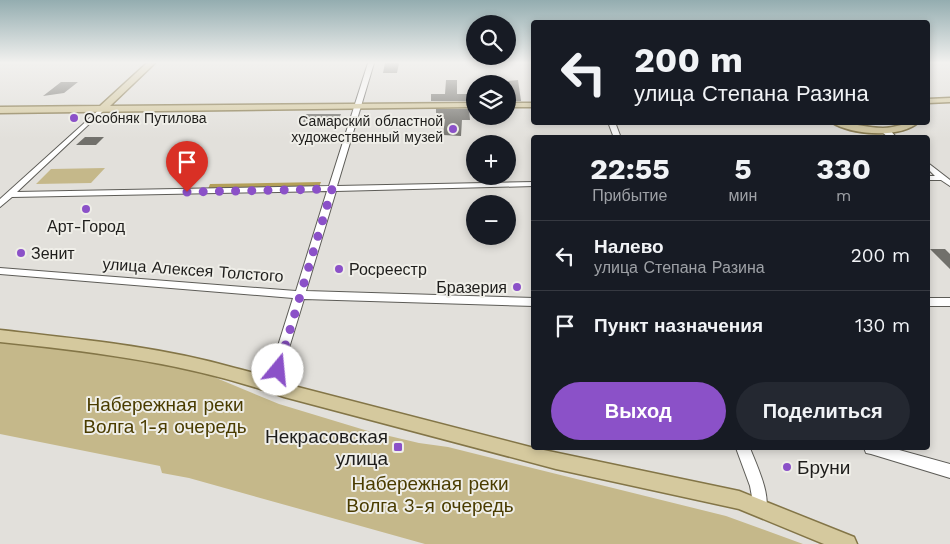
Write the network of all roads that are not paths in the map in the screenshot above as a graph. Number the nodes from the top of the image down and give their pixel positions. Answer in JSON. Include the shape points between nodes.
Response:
{"nodes":[{"id":1,"x":124,"y":88,"type":"edge"},
{"id":2,"x":363,"y":88,"type":"edge"},
{"id":3,"x":950,"y":100,"type":"edge"},
{"id":4,"x":930,"y":101,"type":"edge"},
{"id":5,"x":466,"y":105,"type":"edge"},
{"id":6,"x":516,"y":105,"type":"edge"},
{"id":7,"x":531,"y":105,"type":"edge"},
{"id":8,"x":357,"y":106,"type":"junction"},
{"id":9,"x":0,"y":110,"type":"edge"},
{"id":10,"x":101,"y":110,"type":"junction"},
{"id":11,"x":849,"y":125,"type":"edge"},
{"id":12,"x":909,"y":125,"type":"edge"},
{"id":13,"x":885,"y":130,"type":"junction"},
{"id":14,"x":891,"y":135,"type":"edge"},
{"id":15,"x":930,"y":166,"type":"edge"},
{"id":16,"x":930,"y":178,"type":"edge"},
{"id":17,"x":946,"y":178,"type":"edge"},
{"id":18,"x":531,"y":184,"type":"edge"},
{"id":19,"x":950,"y":184,"type":"edge"},
{"id":20,"x":332,"y":189,"type":"junction"},
{"id":21,"x":9,"y":195,"type":"junction"},
{"id":22,"x":0,"y":204,"type":"edge"},
{"id":23,"x":0,"y":271,"type":"edge"},
{"id":24,"x":301,"y":295,"type":"junction"},
{"id":25,"x":531,"y":302,"type":"edge"},
{"id":26,"x":930,"y":302,"type":"edge"},
{"id":27,"x":950,"y":302,"type":"edge"},
{"id":28,"x":0,"y":336,"type":"edge"},
{"id":29,"x":272,"y":384,"type":"junction"},
{"id":30,"x":744,"y":450,"type":"edge"},
{"id":31,"x":878,"y":450,"type":"edge"},
{"id":32,"x":950,"y":471,"type":"edge"},
{"id":33,"x":760,"y":508,"type":"junction"},
{"id":34,"x":847,"y":544,"type":"edge"}],
"edges":[{"from":1,"to":10,"type":"main road"},
{"from":2,"to":8,"type":"street"},
{"from":3,"to":4,"type":"main road"},
{"from":5,"to":8,"type":"main road"},
{"from":6,"to":7,"type":"main road"},
{"from":8,"to":10,"type":"main road"},
{"from":8,"to":20,"type":"street"},
{"from":9,"to":10,"type":"main road"},
{"from":10,"to":21,"type":"street"},
{"from":11,"to":13,"type":"main road"},
{"from":12,"to":13,"type":"main road"},
{"from":13,"to":14,"type":"street"},
{"from":15,"to":17,"type":"street"},
{"from":16,"to":17,"type":"street"},
{"from":17,"to":19,"type":"street"},
{"from":18,"to":20,"type":"street"},
{"from":20,"to":21,"type":"street"},
{"from":20,"to":24,"type":"street"},
{"from":21,"to":22,"type":"street"},
{"from":23,"to":24,"type":"street","name":"улица Алексея Толстого"},
{"from":24,"to":25,"type":"street","name":"улица Алексея Толстого"},
{"from":24,"to":29,"type":"street"},
{"from":26,"to":27,"type":"street"},
{"from":28,"to":29,"type":"main road","via":[[164,356]]},
{"from":29,"to":33,"type":"main road","via":[[284,390],[556,461],[739,500]]},
{"from":30,"to":33,"type":"street","via":[[758,486]]},
{"from":31,"to":32,"type":"street"},
{"from":33,"to":34,"type":"main road"}]}
